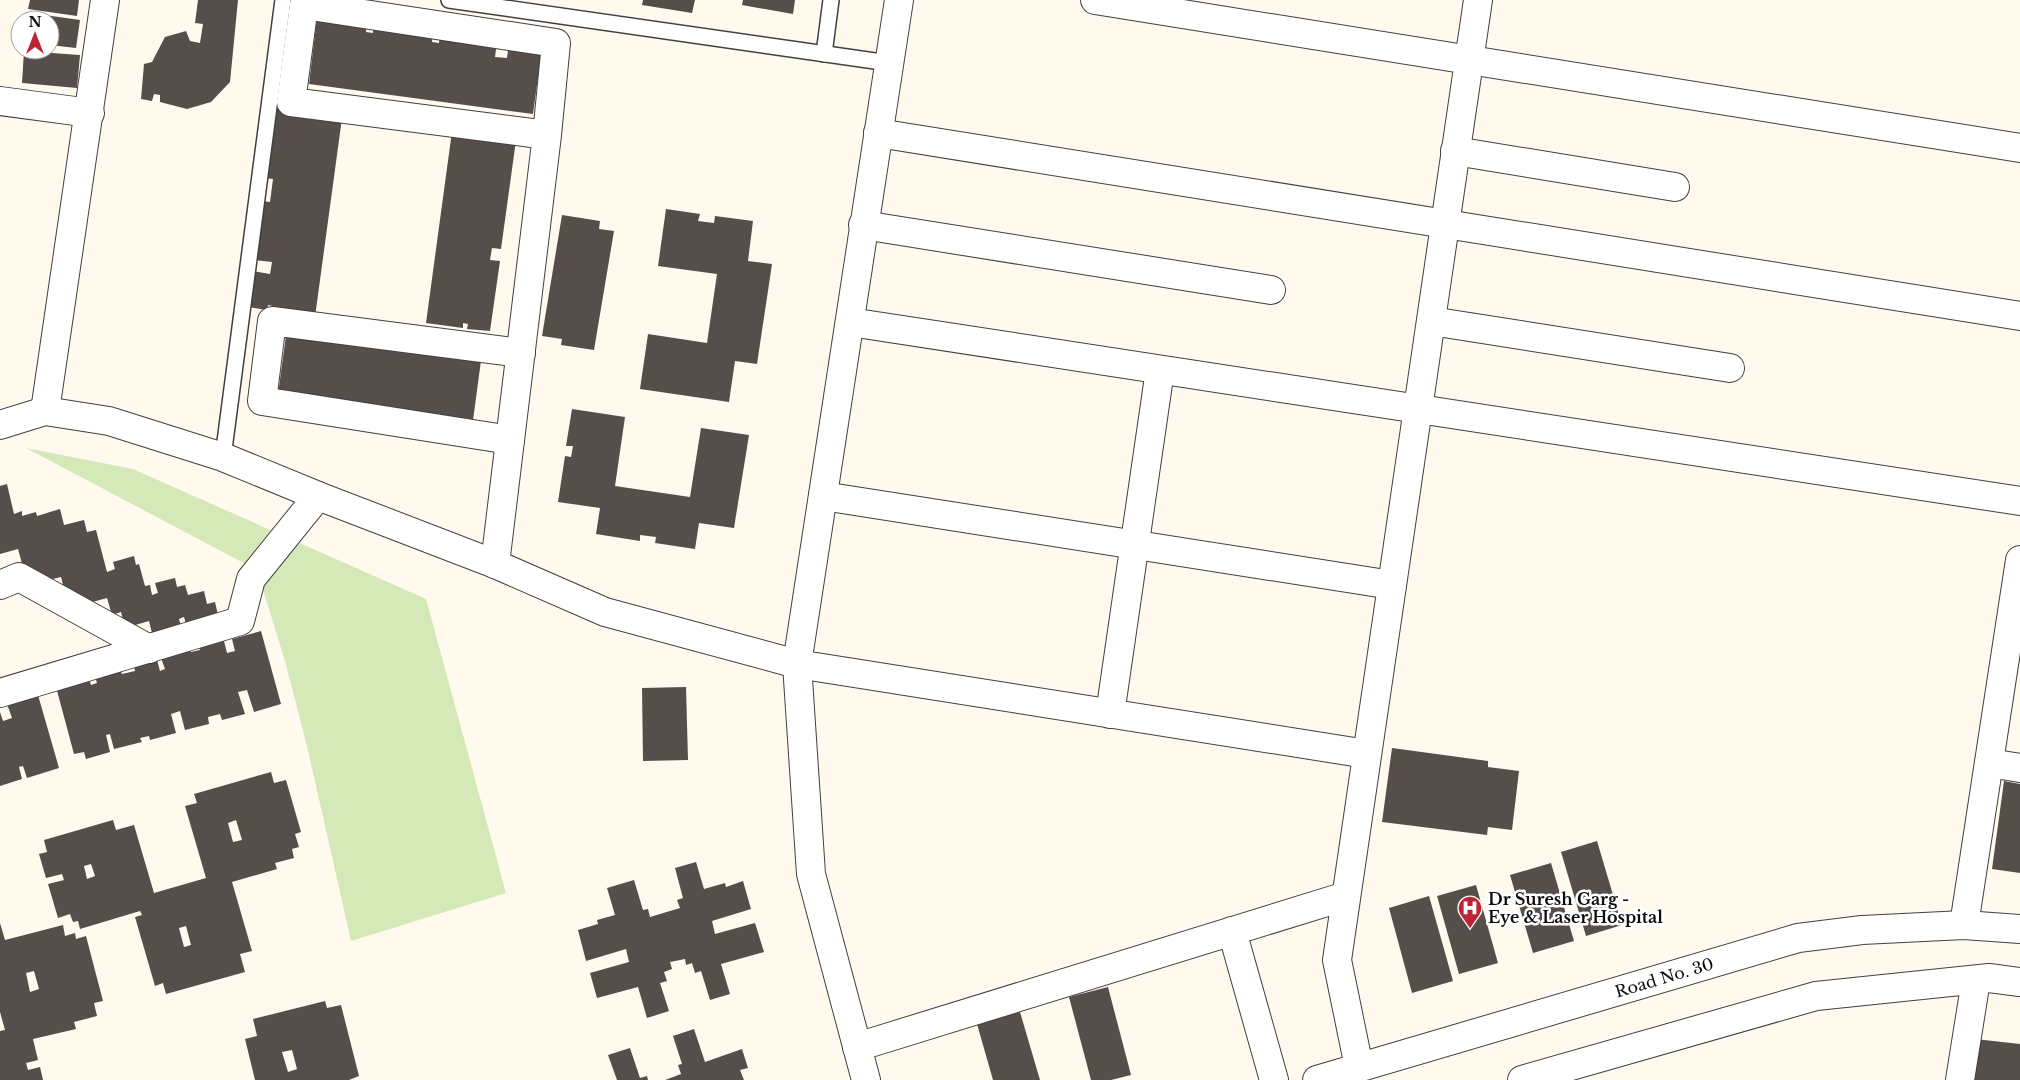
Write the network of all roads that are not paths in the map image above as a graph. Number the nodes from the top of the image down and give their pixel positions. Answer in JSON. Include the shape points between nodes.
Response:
{"nodes":[{"id":1,"x":105,"y":0,"type":"edge"},
{"id":2,"x":283,"y":0,"type":"edge"},
{"id":3,"x":449,"y":0,"type":"edge"},
{"id":4,"x":831,"y":0,"type":"edge"},
{"id":5,"x":899,"y":0,"type":"edge"},
{"id":6,"x":1095,"y":0,"type":"edge"},
{"id":7,"x":1478,"y":0,"type":"edge"},
{"id":8,"x":824,"y":54,"type":"junction"},
{"id":9,"x":1469,"y":60,"type":"junction"},
{"id":10,"x":889,"y":63,"type":"junction"},
{"id":11,"x":0,"y":101,"type":"edge"},
{"id":12,"x":90,"y":113,"type":"junction"},
{"id":13,"x":878,"y":133,"type":"junction"},
{"id":14,"x":547,"y":135,"type":"junction"},
{"id":15,"x":2020,"y":148,"type":"edge"},
{"id":16,"x":1455,"y":151,"type":"junction"},
{"id":17,"x":1675,"y":187,"type":"dead end"},
{"id":18,"x":1445,"y":224,"type":"junction"},
{"id":19,"x":863,"y":226,"type":"junction"},
{"id":20,"x":1271,"y":290,"type":"dead end"},
{"id":21,"x":2020,"y":316,"type":"edge"},
{"id":22,"x":1431,"y":321,"type":"junction"},
{"id":23,"x":850,"y":322,"type":"junction"},
{"id":24,"x":521,"y":353,"type":"junction"},
{"id":25,"x":1730,"y":368,"type":"dead end"},
{"id":26,"x":1160,"y":370,"type":"junction"},
{"id":27,"x":1418,"y":409,"type":"junction"},
{"id":28,"x":45,"y":412,"type":"junction"},
{"id":29,"x":0,"y":425,"type":"edge"},
{"id":30,"x":510,"y":440,"type":"junction"},
{"id":31,"x":223,"y":456,"type":"junction"},
{"id":32,"x":318,"y":496,"type":"junction"},
{"id":33,"x":823,"y":496,"type":"junction"},
{"id":34,"x":2020,"y":501,"type":"edge"},
{"id":35,"x":1135,"y":545,"type":"junction"},
{"id":36,"x":2020,"y":560,"type":"edge"},
{"id":37,"x":495,"y":564,"type":"junction"},
{"id":38,"x":1392,"y":584,"type":"junction"},
{"id":39,"x":0,"y":585,"type":"edge"},
{"id":40,"x":149,"y":649,"type":"junction"},
{"id":41,"x":796,"y":664,"type":"junction"},
{"id":42,"x":2012,"y":669,"type":"edge"},
{"id":43,"x":0,"y":693,"type":"edge"},
{"id":44,"x":1110,"y":714,"type":"junction"},
{"id":45,"x":1367,"y":754,"type":"junction"},
{"id":46,"x":1989,"y":763,"type":"junction"},
{"id":47,"x":2020,"y":768,"type":"edge"},
{"id":48,"x":1346,"y":896,"type":"junction"},
{"id":49,"x":1964,"y":925,"type":"junction"},
{"id":50,"x":2020,"y":929,"type":"edge"},
{"id":51,"x":1232,"y":931,"type":"junction"},
{"id":52,"x":1976,"y":980,"type":"junction"},
{"id":53,"x":2020,"y":982,"type":"edge"},
{"id":54,"x":857,"y":1047,"type":"junction"},
{"id":55,"x":1358,"y":1067,"type":"junction"},
{"id":56,"x":1572,"y":1073,"type":"edge"},
{"id":57,"x":866,"y":1080,"type":"edge"},
{"id":58,"x":1274,"y":1080,"type":"edge"},
{"id":59,"x":1317,"y":1080,"type":"edge"},
{"id":60,"x":1522,"y":1080,"type":"edge"},
{"id":61,"x":1960,"y":1080,"type":"edge"}],
"edges":[{"from":1,"to":12,"type":"street"},
{"from":2,"to":31,"type":"lane"},
{"from":3,"to":8,"type":"lane"},
{"from":4,"to":8,"type":"lane"},
{"from":5,"to":10,"type":"street"},
{"from":6,"to":9,"type":"street"},
{"from":7,"to":9,"type":"street"},
{"from":8,"to":10,"type":"lane"},
{"from":9,"to":15,"type":"street"},
{"from":9,"to":16,"type":"street"},
{"from":10,"to":13,"type":"street"},
{"from":11,"to":12,"type":"street"},
{"from":12,"to":28,"type":"street"},
{"from":13,"to":18,"type":"street"},
{"from":13,"to":19,"type":"street"},
{"from":14,"to":14,"type":"street","via":[[291,102],[304,5],[556,43]]},
{"from":14,"to":24,"type":"street"},
{"from":16,"to":17,"type":"street"},
{"from":16,"to":18,"type":"street"},
{"from":18,"to":21,"type":"street"},
{"from":18,"to":22,"type":"street"},
{"from":19,"to":20,"type":"street"},
{"from":19,"to":23,"type":"street"},
{"from":22,"to":25,"type":"street"},
{"from":22,"to":27,"type":"street"},
{"from":23,"to":26,"type":"street"},
{"from":23,"to":33,"type":"street"},
{"from":24,"to":30,"type":"street"},
{"from":24,"to":30,"type":"street","via":[[272,321],[262,401]]},
{"from":26,"to":27,"type":"street"},
{"from":26,"to":35,"type":"street"},
{"from":27,"to":34,"type":"street"},
{"from":27,"to":38,"type":"street"},
{"from":28,"to":29,"type":"street"},
{"from":28,"to":31,"type":"street","via":[[109,421]]},
{"from":30,"to":37,"type":"street"},
{"from":31,"to":32,"type":"street"},
{"from":32,"to":37,"type":"street"},
{"from":32,"to":40,"type":"street","via":[[251,579],[240,621]]},
{"from":33,"to":35,"type":"street"},
{"from":33,"to":41,"type":"street"},
{"from":35,"to":38,"type":"street"},
{"from":35,"to":44,"type":"street"},
{"from":36,"to":42,"type":"street"},
{"from":37,"to":41,"type":"street","via":[[605,612]]},
{"from":38,"to":45,"type":"street"},
{"from":39,"to":40,"type":"street","via":[[19,577]]},
{"from":40,"to":43,"type":"street"},
{"from":41,"to":44,"type":"street"},
{"from":41,"to":54,"type":"street","via":[[811,874]]},
{"from":42,"to":46,"type":"street"},
{"from":44,"to":45,"type":"street"},
{"from":45,"to":48,"type":"street"},
{"from":46,"to":47,"type":"street"},
{"from":46,"to":49,"type":"street"},
{"from":48,"to":51,"type":"street"},
{"from":48,"to":55,"type":"street","via":[[1337,960]]},
{"from":49,"to":50,"type":"street","name":"Road No. 30"},
{"from":49,"to":55,"type":"street","name":"Road No. 30","via":[[1862,930],[1798,938]]},
{"from":51,"to":54,"type":"street"},
{"from":51,"to":58,"type":"street"},
{"from":52,"to":53,"type":"street","via":[[1989,978]]},
{"from":52,"to":56,"type":"street","via":[[1816,996]]},
{"from":52,"to":61,"type":"street"},
{"from":54,"to":57,"type":"street"},
{"from":55,"to":59,"type":"street","name":"Road No. 30"},
{"from":56,"to":60,"type":"street"}]}
